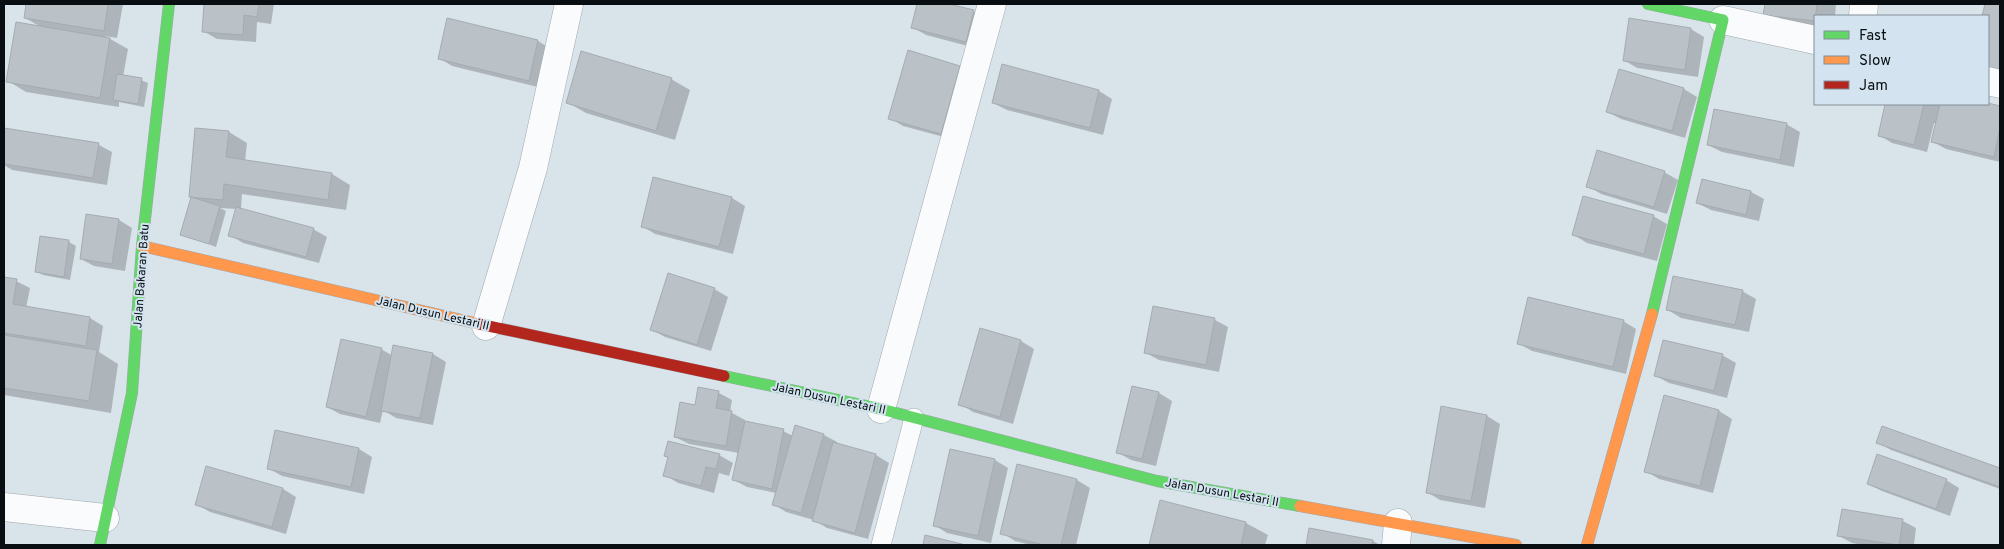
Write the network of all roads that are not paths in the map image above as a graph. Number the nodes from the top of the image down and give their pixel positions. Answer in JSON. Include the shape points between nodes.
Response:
{"nodes":[{"id":1,"x":169,"y":4,"type":"edge"},
{"id":2,"x":569,"y":4,"type":"edge"},
{"id":3,"x":992,"y":4,"type":"edge"},
{"id":4,"x":1648,"y":4,"type":"edge"},
{"id":5,"x":1723,"y":20,"type":"junction"},
{"id":6,"x":1814,"y":40,"type":"edge"},
{"id":7,"x":142,"y":246,"type":"junction"},
{"id":8,"x":486,"y":326,"type":"junction"},
{"id":9,"x":881,"y":410,"type":"junction"},
{"id":10,"x":914,"y":418,"type":"junction"},
{"id":11,"x":4,"y":507,"type":"edge"},
{"id":12,"x":106,"y":518,"type":"junction"},
{"id":13,"x":1397,"y":534,"type":"edge"},
{"id":14,"x":100,"y":545,"type":"edge"},
{"id":15,"x":881,"y":545,"type":"edge"},
{"id":16,"x":1516,"y":545,"type":"edge"},
{"id":17,"x":1587,"y":545,"type":"edge"}],
"edges":[{"from":1,"to":7,"type":"main road","name":"Jalan Bakaran Batu"},
{"from":2,"to":8,"type":"street","via":[[533,168]]},
{"from":3,"to":9,"type":"street"},
{"from":4,"to":5,"type":"main road"},
{"from":5,"to":6,"type":"street"},
{"from":5,"to":17,"type":"main road","via":[[1648,327]]},
{"from":7,"to":8,"type":"main road","name":"Jalan Dusun Lestari II"},
{"from":7,"to":12,"type":"main road","name":"Jalan Bakaran Batu","via":[[132,393]]},
{"from":8,"to":9,"type":"main road","name":"Jalan Dusun Lestari II"},
{"from":9,"to":10,"type":"main road","name":"Jalan Dusun Lestari II"},
{"from":10,"to":13,"type":"main road","name":"Jalan Dusun Lestari II","via":[[1156,481]]},
{"from":10,"to":15,"type":"lane"},
{"from":11,"to":12,"type":"street"},
{"from":12,"to":14,"type":"main road","name":"Jalan Bakaran Batu"},
{"from":13,"to":16,"type":"main road","name":"Jalan Dusun Lestari II"}]}
